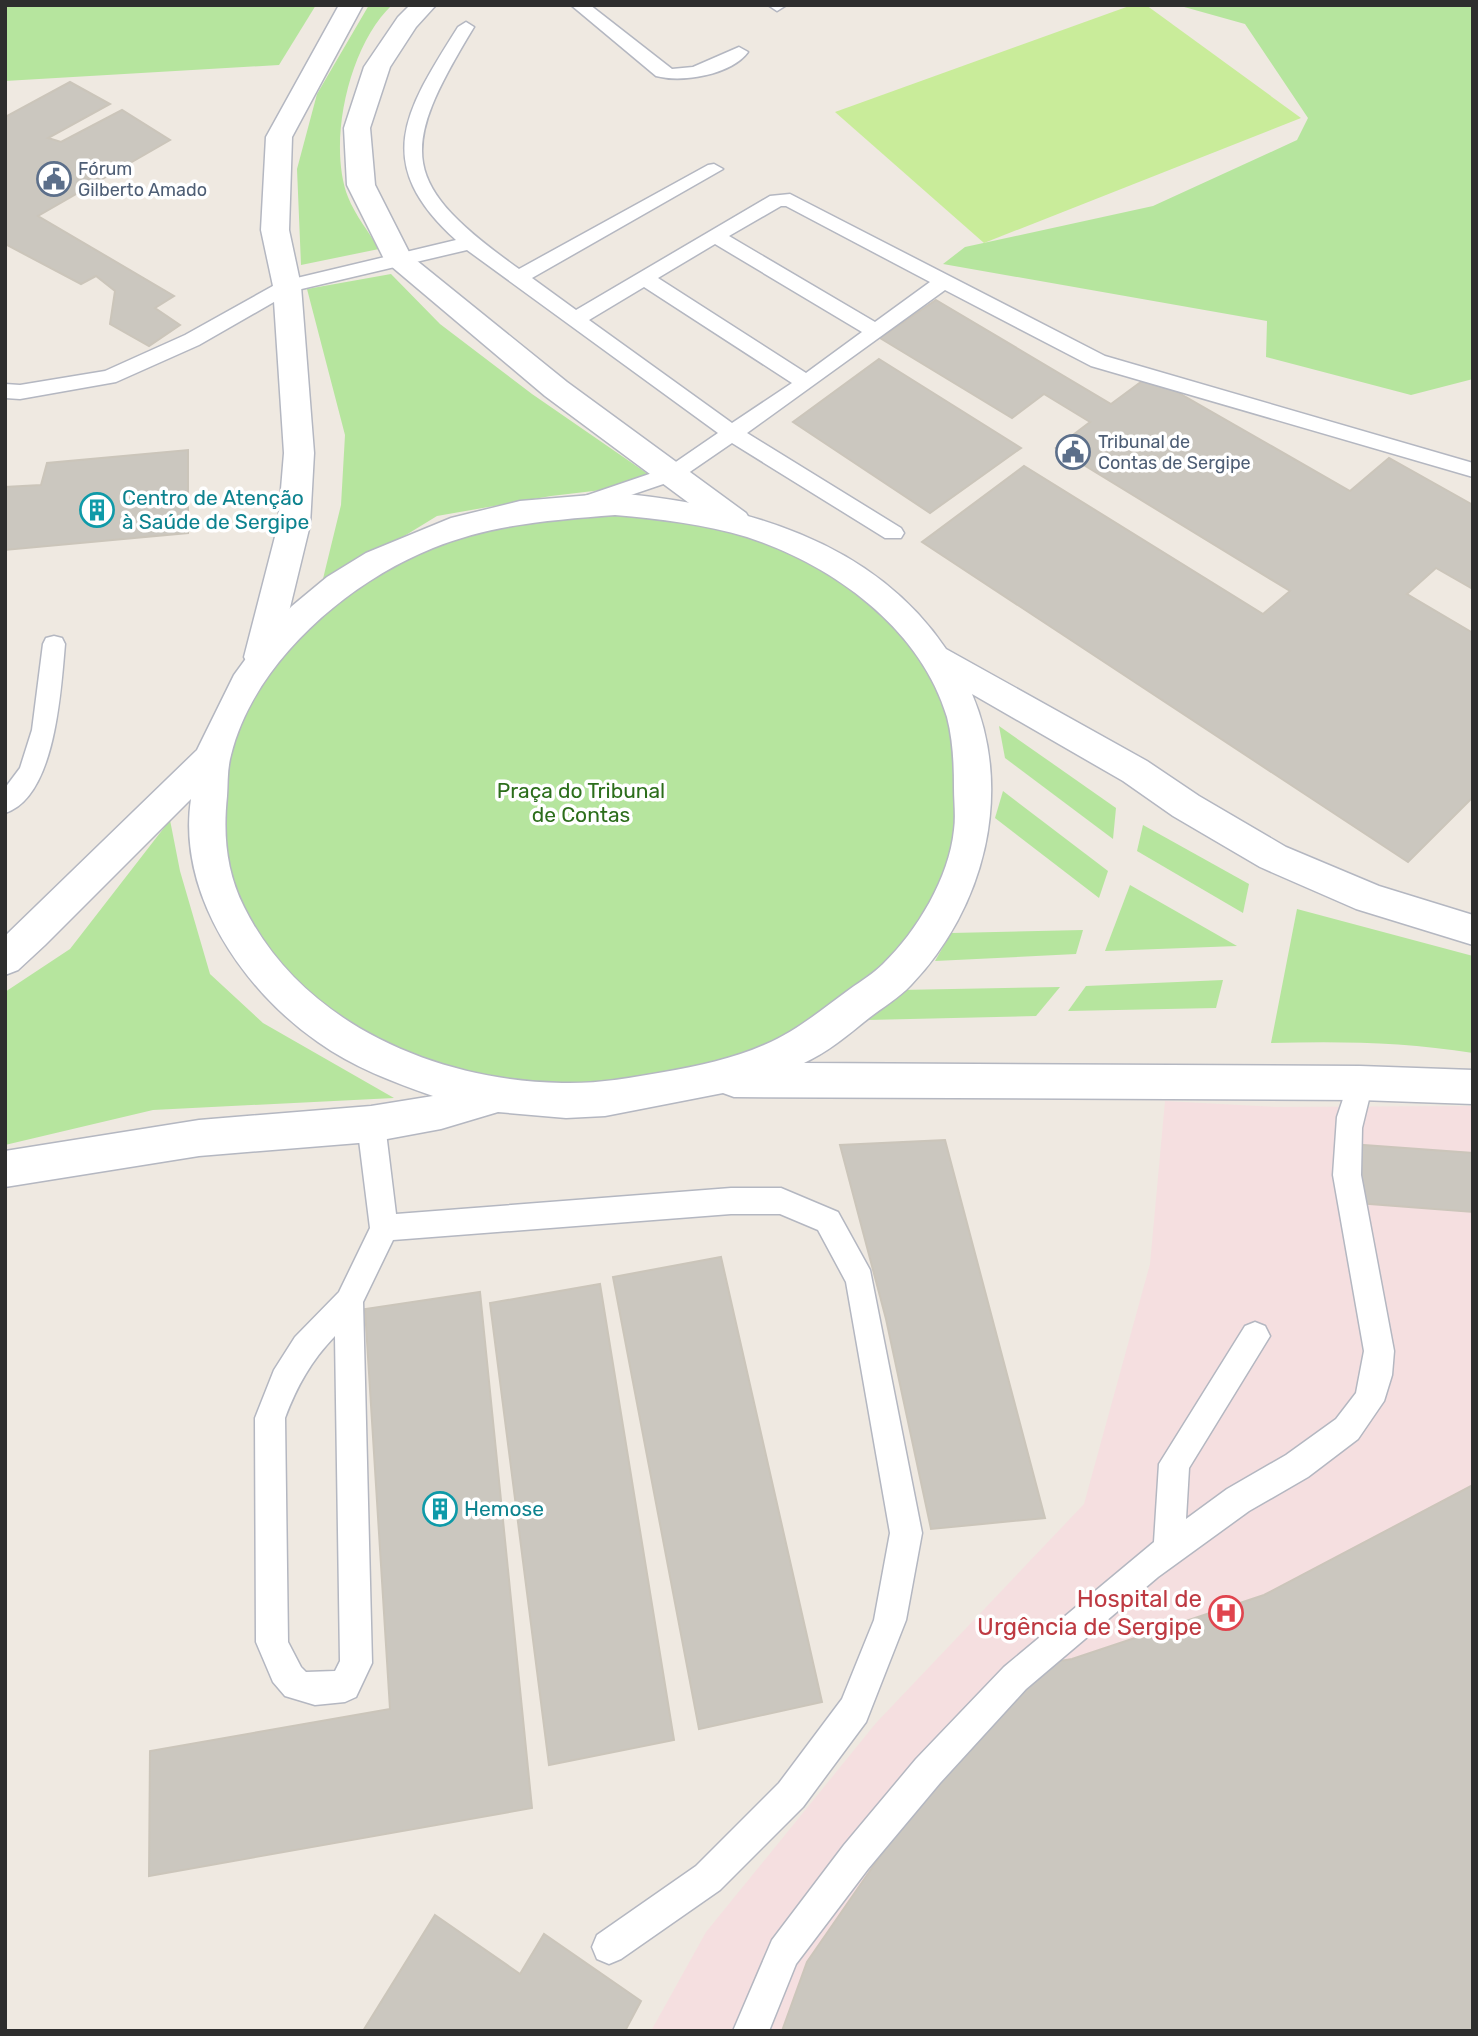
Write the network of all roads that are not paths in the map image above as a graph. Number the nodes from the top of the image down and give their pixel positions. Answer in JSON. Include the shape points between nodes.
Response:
{"nodes":[{"id":1,"x":351,"y":5,"type":"edge"},
{"id":2,"x":424,"y":5,"type":"edge"},
{"id":3,"x":579,"y":5,"type":"edge"},
{"id":4,"x":466,"y":27,"type":"dead end"},
{"id":5,"x":739,"y":52,"type":"dead end"},
{"id":6,"x":714,"y":169,"type":"dead end"},
{"id":7,"x":715,"y":236,"type":"junction"},
{"id":8,"x":470,"y":243,"type":"junction"},
{"id":9,"x":399,"y":261,"type":"junction"},
{"id":10,"x":518,"y":278,"type":"junction"},
{"id":11,"x":644,"y":278,"type":"junction"},
{"id":12,"x":944,"y":281,"type":"junction"},
{"id":13,"x":287,"y":286,"type":"junction"},
{"id":14,"x":575,"y":320,"type":"junction"},
{"id":15,"x":874,"y":331,"type":"junction"},
{"id":16,"x":806,"y":383,"type":"junction"},
{"id":17,"x":5,"y":391,"type":"edge"},
{"id":18,"x":733,"y":434,"type":"junction"},
{"id":19,"x":1473,"y":470,"type":"edge"},
{"id":20,"x":674,"y":473,"type":"junction"},
{"id":21,"x":573,"y":508,"type":"junction"},
{"id":22,"x":735,"y":521,"type":"junction"},
{"id":23,"x":893,"y":533,"type":"dead end"},
{"id":24,"x":54,"y":644,"type":"dead end"},
{"id":25,"x":261,"y":657,"type":"junction"},
{"id":26,"x":936,"y":657,"type":"junction"},
{"id":27,"x":213,"y":756,"type":"junction"},
{"id":28,"x":5,"y":804,"type":"edge"},
{"id":29,"x":1473,"y":930,"type":"edge"},
{"id":30,"x":5,"y":959,"type":"edge"},
{"id":31,"x":718,"y":1080,"type":"junction"},
{"id":32,"x":1360,"y":1083,"type":"junction"},
{"id":33,"x":1473,"y":1087,"type":"edge"},
{"id":34,"x":498,"y":1094,"type":"junction"},
{"id":35,"x":371,"y":1124,"type":"junction"},
{"id":36,"x":5,"y":1168,"type":"edge"},
{"id":37,"x":384,"y":1228,"type":"junction"},
{"id":38,"x":349,"y":1302,"type":"junction"},
{"id":39,"x":1255,"y":1336,"type":"dead end"},
{"id":40,"x":1169,"y":1551,"type":"junction"},
{"id":41,"x":609,"y":1947,"type":"dead end"},
{"id":42,"x":751,"y":2031,"type":"edge"}],
"edges":[{"from":1,"to":13,"type":"street","via":[[279,137],[275,230]]},
{"from":2,"to":9,"type":"street","via":[[377,67],[357,128],[361,185]]},
{"from":3,"to":5,"type":"lane","via":[[673,76]]},
{"from":4,"to":8,"type":"lane","via":[[419,109],[414,152],[423,194]]},
{"from":6,"to":10,"type":"lane"},
{"from":7,"to":11,"type":"lane"},
{"from":7,"to":12,"type":"lane","via":[[777,200],[790,200]]},
{"from":7,"to":15,"type":"lane"},
{"from":8,"to":9,"type":"lane"},
{"from":8,"to":10,"type":"lane"},
{"from":9,"to":13,"type":"lane"},
{"from":9,"to":20,"type":"street","via":[[556,388]]},
{"from":10,"to":14,"type":"lane"},
{"from":11,"to":14,"type":"lane"},
{"from":11,"to":16,"type":"lane"},
{"from":12,"to":15,"type":"lane"},
{"from":12,"to":19,"type":"lane","via":[[1098,361]]},
{"from":13,"to":17,"type":"lane","via":[[192,340],[109,377]]},
{"from":13,"to":25,"type":"street","via":[[299,453],[294,525]]},
{"from":14,"to":18,"type":"lane"},
{"from":15,"to":16,"type":"lane"},
{"from":16,"to":18,"type":"lane"},
{"from":18,"to":20,"type":"lane"},
{"from":18,"to":23,"type":"lane"},
{"from":20,"to":21,"type":"lane"},
{"from":20,"to":22,"type":"street"},
{"from":21,"to":22,"type":"street","via":[[656,506]]},
{"from":21,"to":25,"type":"street","via":[[512,513],[413,543],[353,575],[316,602]]},
{"from":22,"to":26,"type":"street","via":[[796,543],[838,565],[876,592]]},
{"from":24,"to":28,"type":"lane","via":[[44,738],[23,788]]},
{"from":25,"to":27,"type":"street"},
{"from":26,"to":29,"type":"street","via":[[1135,771],[1273,857],[1368,898]]},
{"from":26,"to":31,"type":"street","via":[[960,702],[972,739],[972,838],[944,911],[897,975],[811,1041]]},
{"from":27,"to":30,"type":"street","via":[[81,890]]},
{"from":27,"to":34,"type":"street","via":[[206,834],[220,897],[247,949],[300,1007],[360,1048],[431,1079]]},
{"from":31,"to":32,"type":"street"},
{"from":31,"to":34,"type":"street","via":[[602,1100]]},
{"from":32,"to":33,"type":"street"},
{"from":32,"to":40,"type":"lane","via":[[1350,1108],[1346,1148],[1379,1351],[1369,1401],[1337,1436]]},
{"from":34,"to":35,"type":"street","via":[[441,1112]]},
{"from":35,"to":36,"type":"street","via":[[200,1138]]},
{"from":35,"to":37,"type":"lane"},
{"from":37,"to":38,"type":"lane"},
{"from":37,"to":41,"type":"lane","via":[[781,1201],[828,1221],[860,1279],[906,1534],[890,1620],[854,1710],[791,1796],[708,1878]]},
{"from":38,"to":38,"type":"lane","via":[[305,1347],[284,1380],[270,1418],[272,1643],[282,1668],[297,1687],[311,1691],[345,1686],[356,1663]]},
{"from":39,"to":40,"type":"lane","via":[[1174,1464]]},
{"from":40,"to":42,"type":"lane","via":[[1015,1678],[928,1771],[784,1952]]}]}
